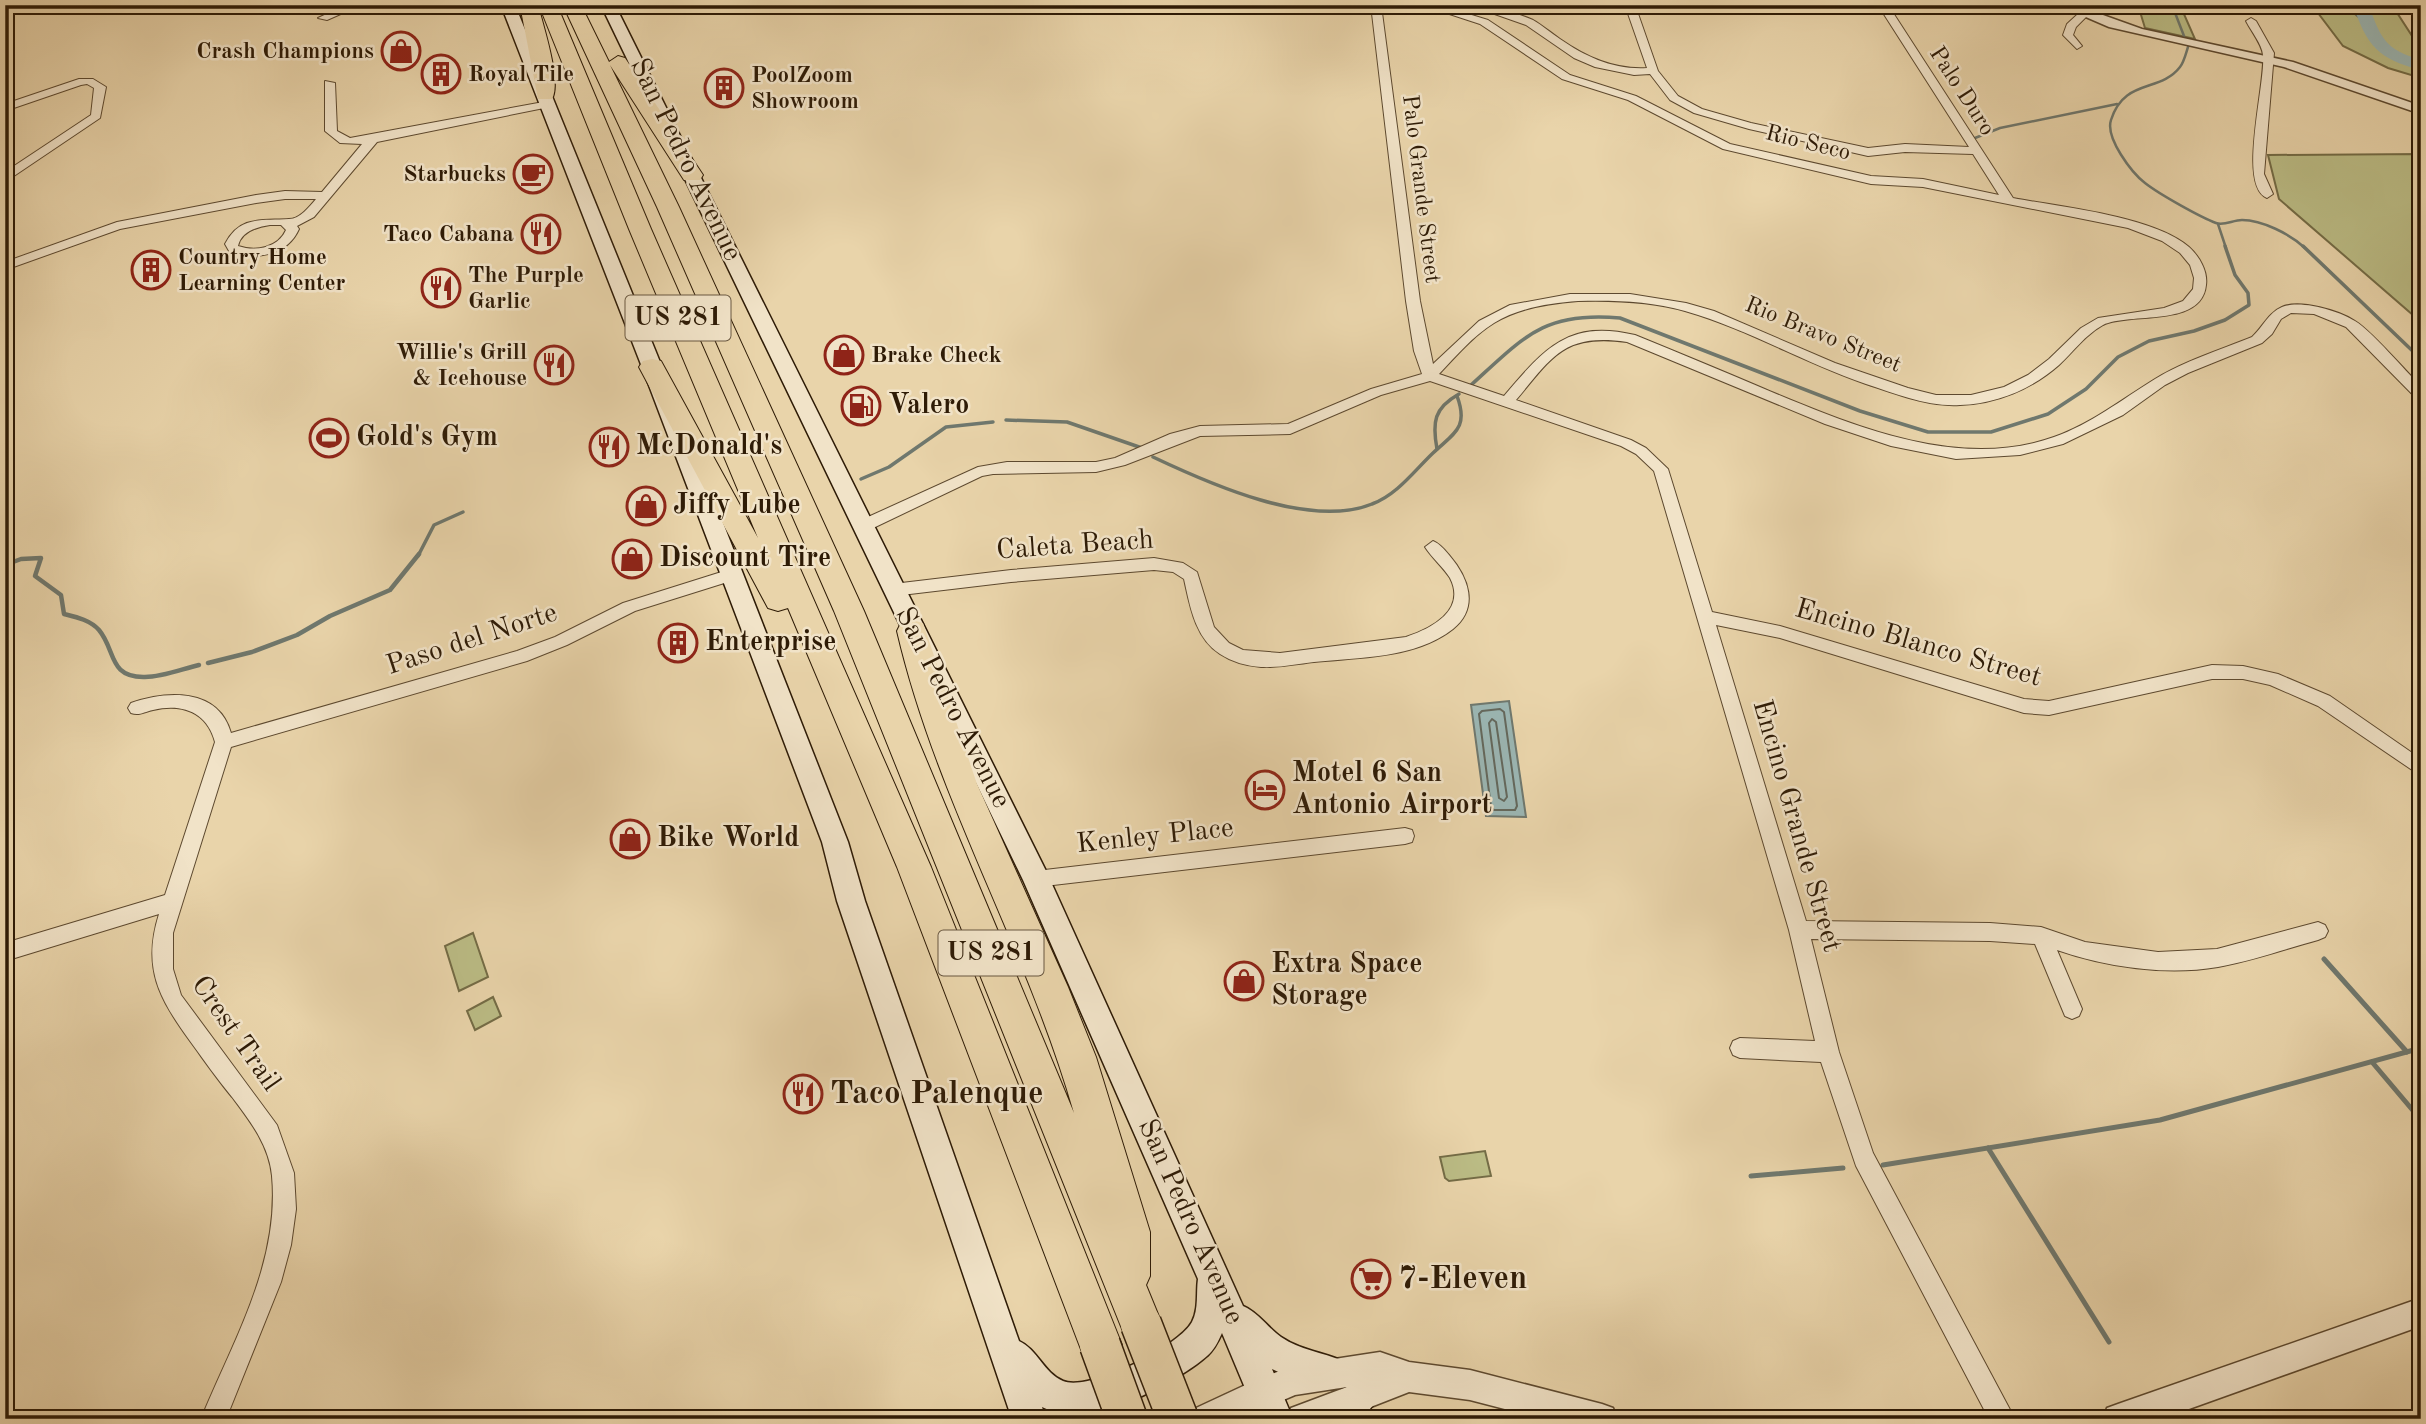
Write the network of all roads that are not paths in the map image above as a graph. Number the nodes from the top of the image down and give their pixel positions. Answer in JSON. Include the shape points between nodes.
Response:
{"nodes":[{"id":1,"x":48,"y":5,"type":"edge"},
{"id":2,"x":356,"y":5,"type":"edge"},
{"id":3,"x":508,"y":5,"type":"edge"},
{"id":4,"x":529,"y":5,"type":"edge"},
{"id":5,"x":548,"y":5,"type":"edge"},
{"id":6,"x":572,"y":5,"type":"edge"},
{"id":7,"x":585,"y":5,"type":"edge"},
{"id":8,"x":608,"y":5,"type":"edge"},
{"id":9,"x":1376,"y":5,"type":"edge"},
{"id":10,"x":1427,"y":5,"type":"edge"},
{"id":11,"x":1474,"y":5,"type":"edge"},
{"id":12,"x":1630,"y":5,"type":"edge"},
{"id":13,"x":1883,"y":5,"type":"edge"},
{"id":14,"x":2063,"y":5,"type":"edge"},
{"id":15,"x":5,"y":12,"type":"edge"},
{"id":16,"x":2083,"y":15,"type":"junction"},
{"id":17,"x":323,"y":18,"type":"dead end"},
{"id":18,"x":2250,"y":21,"type":"dead end"},
{"id":19,"x":2077,"y":46,"type":"dead end"},
{"id":20,"x":2269,"y":59,"type":"junction"},
{"id":21,"x":1653,"y":71,"type":"junction"},
{"id":22,"x":329,"y":83,"type":"dead end"},
{"id":23,"x":1674,"y":98,"type":"junction"},
{"id":24,"x":547,"y":99,"type":"junction"},
{"id":25,"x":5,"y":108,"type":"edge"},
{"id":26,"x":2421,"y":110,"type":"edge"},
{"id":27,"x":1657,"y":112,"type":"junction"},
{"id":28,"x":373,"y":139,"type":"junction"},
{"id":29,"x":1976,"y":151,"type":"junction"},
{"id":30,"x":692,"y":175,"type":"junction"},
{"id":31,"x":5,"y":178,"type":"edge"},
{"id":32,"x":2267,"y":194,"type":"dead end"},
{"id":33,"x":2007,"y":198,"type":"junction"},
{"id":34,"x":323,"y":200,"type":"junction"},
{"id":35,"x":290,"y":225,"type":"dead end"},
{"id":36,"x":5,"y":266,"type":"edge"},
{"id":37,"x":2195,"y":297,"type":"joint"},
{"id":38,"x":652,"y":367,"type":"junction"},
{"id":39,"x":1430,"y":376,"type":"junction"},
{"id":40,"x":2421,"y":394,"type":"edge"},
{"id":41,"x":1508,"y":401,"type":"junction"},
{"id":42,"x":863,"y":526,"type":"junction"},
{"id":43,"x":1433,"y":547,"type":"dead end"},
{"id":44,"x":731,"y":575,"type":"junction"},
{"id":45,"x":893,"y":590,"type":"junction"},
{"id":46,"x":1706,"y":617,"type":"junction"},
{"id":47,"x":912,"y":631,"type":"junction"},
{"id":48,"x":137,"y":708,"type":"dead end"},
{"id":49,"x":224,"y":742,"type":"junction"},
{"id":50,"x":2421,"y":769,"type":"edge"},
{"id":51,"x":1405,"y":836,"type":"dead end"},
{"id":52,"x":914,"y":867,"type":"junction"},
{"id":53,"x":1036,"y":879,"type":"junction"},
{"id":54,"x":173,"y":901,"type":"junction"},
{"id":55,"x":1799,"y":930,"type":"junction"},
{"id":56,"x":2318,"y":931,"type":"dead end"},
{"id":57,"x":2040,"y":936,"type":"junction"},
{"id":58,"x":5,"y":952,"type":"edge"},
{"id":59,"x":2072,"y":1009,"type":"dead end"},
{"id":60,"x":1740,"y":1048,"type":"dead end"},
{"id":61,"x":1828,"y":1052,"type":"junction"},
{"id":62,"x":1220,"y":1290,"type":"junction"},
{"id":63,"x":1135,"y":1310,"type":"junction"},
{"id":64,"x":2421,"y":1312,"type":"edge"},
{"id":65,"x":1004,"y":1344,"type":"junction"},
{"id":66,"x":1331,"y":1373,"type":"junction"},
{"id":67,"x":1409,"y":1377,"type":"junction"},
{"id":68,"x":1270,"y":1405,"type":"edge"},
{"id":69,"x":1349,"y":1407,"type":"edge"},
{"id":70,"x":213,"y":1419,"type":"edge"},
{"id":71,"x":1029,"y":1419,"type":"edge"},
{"id":72,"x":1127,"y":1419,"type":"edge"},
{"id":73,"x":1178,"y":1419,"type":"edge"},
{"id":74,"x":1207,"y":1419,"type":"edge"},
{"id":75,"x":1302,"y":1419,"type":"edge"},
{"id":76,"x":1602,"y":1419,"type":"edge"},
{"id":77,"x":2003,"y":1419,"type":"edge"},
{"id":78,"x":2118,"y":1419,"type":"edge"}],
"edges":[{"from":1,"to":15,"type":"street"},
{"from":2,"to":17,"type":"street"},
{"from":3,"to":24,"type":"main road"},
{"from":4,"to":24,"type":"highway"},
{"from":5,"to":52,"type":"highway","number":"US 281"},
{"from":6,"to":63,"type":"highway","number":"US 281","via":[[849,611]]},
{"from":7,"to":30,"type":"highway"},
{"from":8,"to":30,"type":"main road","name":"San Pedro Avenue"},
{"from":9,"to":39,"type":"street","name":"Palo Grande Street","via":[[1413,302]]},
{"from":10,"to":27,"type":"street","name":"Rio Seco","via":[[1484,22],[1566,77]]},
{"from":11,"to":21,"type":"street","via":[[1530,23],[1599,65]]},
{"from":12,"to":21,"type":"street","name":"Rio Seco"},
{"from":13,"to":29,"type":"street","name":"Palo Duro"},
{"from":14,"to":16,"type":"street"},
{"from":16,"to":19,"type":"street","via":[[2069,29]]},
{"from":16,"to":20,"type":"street","via":[[2142,33]]},
{"from":18,"to":20,"type":"street"},
{"from":20,"to":26,"type":"street"},
{"from":20,"to":32,"type":"street","via":[[2258,174]]},
{"from":21,"to":23,"type":"street","name":"Rio Seco"},
{"from":22,"to":28,"type":"street","via":[[334,136],[346,142]]},
{"from":23,"to":27,"type":"street"},
{"from":23,"to":29,"type":"street","name":"Rio Seco","via":[[1724,119],[1857,150]]},
{"from":24,"to":28,"type":"street"},
{"from":24,"to":38,"type":"main road"},
{"from":25,"to":31,"type":"street","via":[[79,82],[100,86],[96,116]]},
{"from":27,"to":33,"type":"street","name":"Rio Seco","via":[[1727,147],[1871,180],[1923,183]]},
{"from":28,"to":34,"type":"street"},
{"from":29,"to":33,"type":"street","name":"Palo Duro"},
{"from":30,"to":42,"type":"main road","name":"San Pedro Avenue"},
{"from":33,"to":37,"type":"street","name":"Rio Seco","via":[[2165,238],[2196,264],[2200,284]]},
{"from":34,"to":35,"type":"street"},
{"from":34,"to":36,"type":"street","via":[[278,203],[256,199],[98,231]]},
{"from":37,"to":39,"type":"street","name":"Rio Bravo Street","via":[[2170,312],[2096,323],[2032,378],[1979,399],[1956,401],[1906,392],[1845,374],[1708,313],[1600,296],[1548,299],[1500,315],[1480,327]]},
{"from":38,"to":44,"type":"main road"},
{"from":38,"to":52,"type":"highway","via":[[786,615],[829,708]]},
{"from":39,"to":41,"type":"street","name":"Encino Grande Street"},
{"from":39,"to":42,"type":"street","via":[[1376,391],[1290,429],[1207,430],[1127,460],[1094,467],[994,467]]},
{"from":40,"to":41,"type":"street","via":[[2351,324],[2316,310],[2288,309],[2276,316],[2257,340],[2183,370],[2083,429],[2047,445],[2021,450],[1956,454],[1891,440],[1830,421],[1630,338],[1609,334],[1563,342]]},
{"from":41,"to":46,"type":"street","name":"Encino Grande Street","via":[[1626,443],[1661,469]]},
{"from":42,"to":45,"type":"main road","name":"San Pedro Avenue"},
{"from":43,"to":45,"type":"street","name":"Caleta Beach","via":[[1461,586],[1460,604],[1449,624],[1420,640],[1388,648],[1261,660],[1219,645],[1208,633],[1191,576],[1171,566],[1089,568]]},
{"from":44,"to":49,"type":"street","name":"Paso del Norte","via":[[629,607],[521,656]]},
{"from":44,"to":65,"type":"main road","via":[[835,842],[851,901]]},
{"from":45,"to":47,"type":"main road","name":"San Pedro Avenue"},
{"from":46,"to":50,"type":"street","name":"Encino Blanco Street","via":[[1780,632],[2024,706],[2049,708],[2212,672],[2239,670],[2269,676],[2310,692]]},
{"from":46,"to":55,"type":"street","name":"Encino Grande Street"},
{"from":47,"to":53,"type":"main road","name":"San Pedro Avenue"},
{"from":47,"to":63,"type":"highway","via":[[961,784],[1077,1057],[1129,1232]]},
{"from":48,"to":49,"type":"street","via":[[173,701],[205,709],[220,723]]},
{"from":49,"to":54,"type":"street","name":"Crest Trail"},
{"from":51,"to":53,"type":"street","name":"Kenley Place"},
{"from":52,"to":72,"type":"highway","number":"US 281","bridge":true},
{"from":53,"to":62,"type":"main road","name":"San Pedro Avenue"},
{"from":54,"to":58,"type":"street"},
{"from":54,"to":70,"type":"street","name":"Crest Trail","via":[[161,948],[167,990],[260,1118],[273,1140],[283,1183],[276,1261]]},
{"from":55,"to":57,"type":"street"},
{"from":55,"to":61,"type":"street","name":"Encino Grande Street"},
{"from":56,"to":57,"type":"street","via":[[2217,958],[2179,961],[2085,951]]},
{"from":57,"to":59,"type":"street"},
{"from":60,"to":61,"type":"street"},
{"from":61,"to":77,"type":"street","name":"Encino Grande Street","via":[[1864,1158]]},
{"from":62,"to":65,"type":"main road","via":[[1206,1330],[1195,1345],[1174,1360],[1089,1399],[1065,1399],[1047,1391]]},
{"from":62,"to":66,"type":"main road","via":[[1246,1330],[1278,1356]]},
{"from":62,"to":68,"type":"main road","name":"San Pedro Avenue"},
{"from":63,"to":73,"type":"highway","number":"US 281","bridge":true},
{"from":64,"to":78,"type":"street"},
{"from":65,"to":71,"type":"main road"},
{"from":66,"to":67,"type":"street","via":[[1380,1367]]},
{"from":66,"to":68,"type":"street","via":[[1295,1380]]},
{"from":67,"to":69,"type":"street"},
{"from":67,"to":76,"type":"street","via":[[1470,1385]]},
{"from":68,"to":74,"type":"street"},
{"from":69,"to":75,"type":"street"}]}
